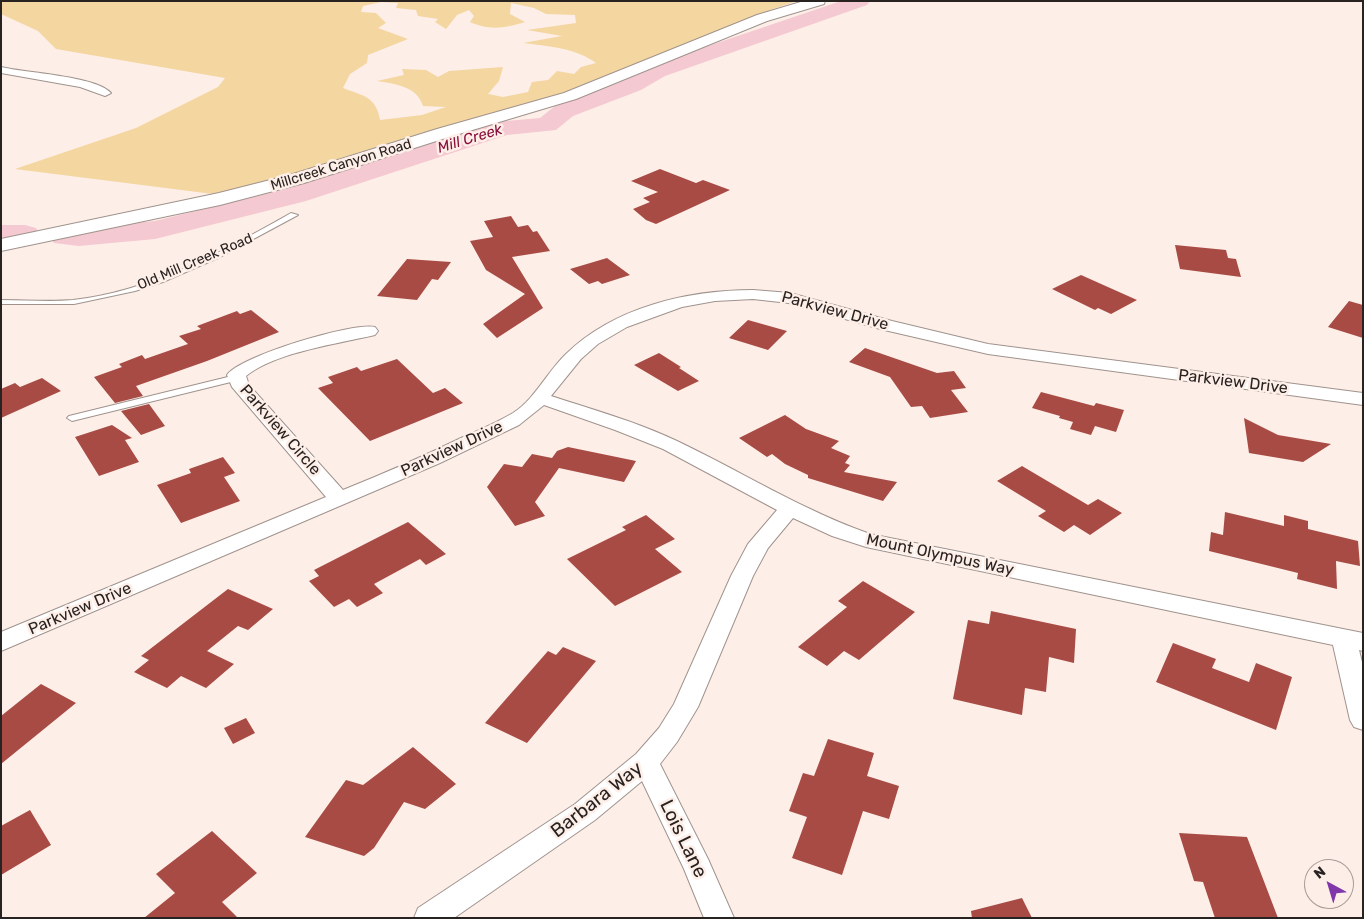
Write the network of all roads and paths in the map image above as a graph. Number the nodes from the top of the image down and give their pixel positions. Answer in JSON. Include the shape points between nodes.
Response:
{"nodes":[{"id":1,"x":804,"y":1,"type":"edge"},
{"id":2,"x":819,"y":1,"type":"edge"},
{"id":3,"x":783,"y":10,"type":"junction"},
{"id":4,"x":1,"y":70,"type":"edge"},
{"id":5,"x":105,"y":93,"type":"dead end"},
{"id":6,"x":294,"y":215,"type":"dead end"},
{"id":7,"x":1,"y":245,"type":"edge"},
{"id":8,"x":1,"y":302,"type":"edge"},
{"id":9,"x":369,"y":331,"type":"dead end"},
{"id":10,"x":236,"y":378,"type":"junction"},
{"id":11,"x":540,"y":398,"type":"junction"},
{"id":12,"x":1363,"y":398,"type":"edge"},
{"id":13,"x":72,"y":418,"type":"dead end"},
{"id":14,"x":339,"y":500,"type":"junction"},
{"id":15,"x":789,"y":510,"type":"junction"},
{"id":16,"x":1354,"y":640,"type":"edge"},
{"id":17,"x":1,"y":642,"type":"edge"},
{"id":18,"x":1363,"y":720,"type":"edge"},
{"id":19,"x":646,"y":762,"type":"junction"},
{"id":20,"x":429,"y":918,"type":"edge"},
{"id":21,"x":719,"y":918,"type":"edge"}],
"edges":[{"from":1,"to":3,"type":"street","name":"Millcreek Canyon Road"},
{"from":2,"to":3,"type":"street","name":"Millcreek Canyon Road"},
{"from":3,"to":7,"type":"street","name":"Millcreek Canyon Road","via":[[570,96],[296,179],[220,200]]},
{"from":4,"to":5,"type":"street","via":[[91,86]]},
{"from":6,"to":8,"type":"lane","name":"Old Mill Creek Road","via":[[254,237],[141,287],[74,302]]},
{"from":9,"to":10,"type":"street","name":"Parkview Circle","via":[[326,339],[262,361],[241,370]]},
{"from":10,"to":13,"type":"lane"},
{"from":10,"to":14,"type":"street","name":"Parkview Circle"},
{"from":11,"to":12,"type":"street","name":"Parkview Drive","via":[[583,347],[620,323],[670,304],[722,294],[790,298],[896,328],[988,349]]},
{"from":11,"to":14,"type":"street","name":"Parkview Drive","via":[[516,419],[489,434]]},
{"from":11,"to":15,"type":"street","name":"Mount Olympus Way","via":[[668,444]]},
{"from":14,"to":17,"type":"street","name":"Parkview Drive"},
{"from":15,"to":16,"type":"street","name":"Mount Olympus Way","via":[[843,533],[888,546]]},
{"from":15,"to":19,"type":"street","name":"Barbara Way","via":[[759,544],[685,707]]},
{"from":16,"to":18,"type":"street"},
{"from":19,"to":20,"type":"street","name":"Barbara Way","via":[[585,812]]},
{"from":19,"to":21,"type":"street","name":"Lois Lane"}]}
